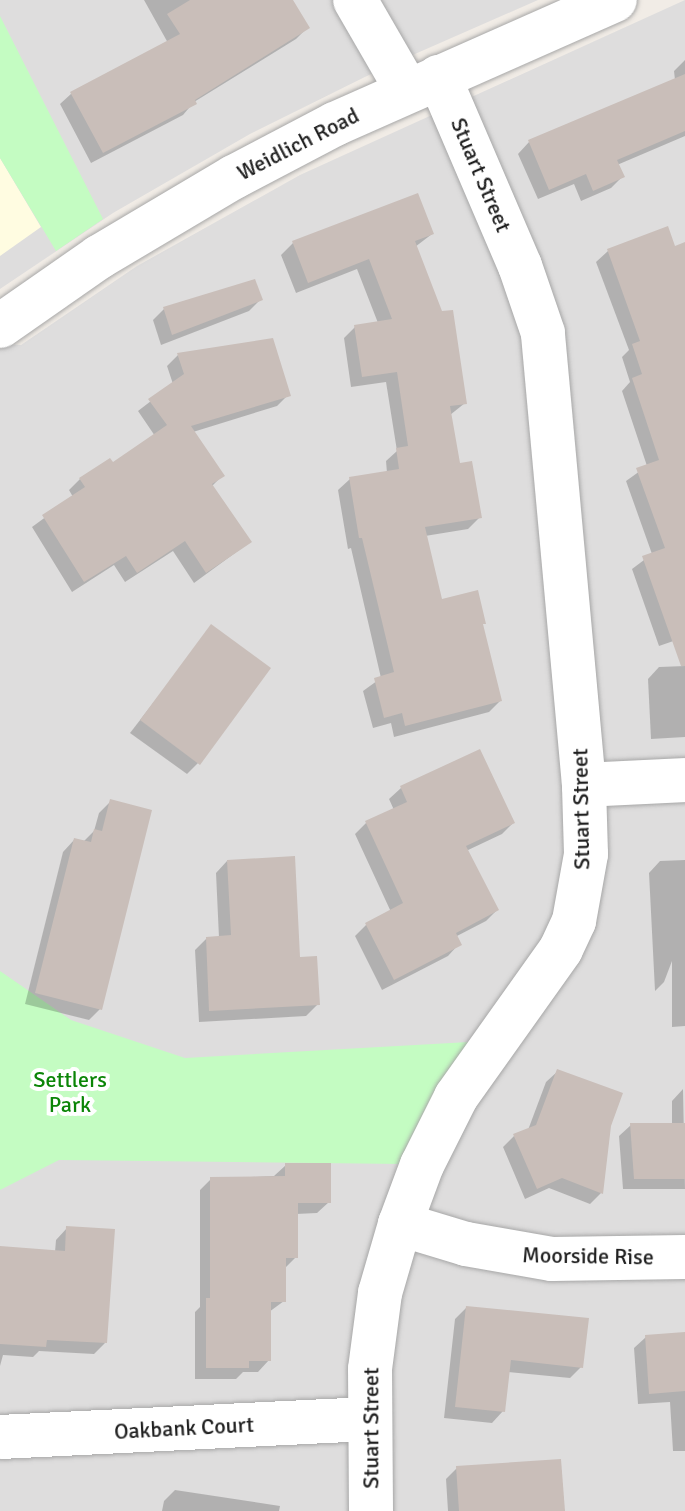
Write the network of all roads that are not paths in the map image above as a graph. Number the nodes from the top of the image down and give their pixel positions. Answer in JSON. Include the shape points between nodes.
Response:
{"nodes":[{"id":1,"x":355,"y":0,"type":"edge"},
{"id":2,"x":615,"y":0,"type":"edge"},
{"id":3,"x":423,"y":84,"type":"junction"},
{"id":4,"x":0,"y":326,"type":"edge"},
{"id":5,"x":685,"y":780,"type":"edge"},
{"id":6,"x":584,"y":785,"type":"junction"},
{"id":7,"x":400,"y":1224,"type":"junction"},
{"id":8,"x":685,"y":1257,"type":"edge"},
{"id":9,"x":369,"y":1419,"type":"junction"},
{"id":10,"x":0,"y":1437,"type":"edge"},
{"id":11,"x":371,"y":1511,"type":"edge"}],
"edges":[{"from":1,"to":3,"type":"street","name":"Stuart Street"},
{"from":2,"to":3,"type":"street","name":"Weidlich Road"},
{"from":3,"to":4,"type":"street","name":"Weidlich Road","via":[[335,124],[163,217]]},
{"from":3,"to":6,"type":"street","name":"Stuart Street","via":[[520,266],[543,333]]},
{"from":5,"to":6,"type":"street"},
{"from":6,"to":7,"type":"street","name":"Stuart Street","via":[[586,854],[574,921],[547,971],[456,1097]]},
{"from":7,"to":8,"type":"street","name":"Moorside Rise","via":[[480,1247],[552,1259]]},
{"from":7,"to":9,"type":"street","name":"Stuart Street","via":[[380,1293]]},
{"from":9,"to":10,"type":"street","name":"Oakbank Court"},
{"from":9,"to":11,"type":"street","name":"Stuart Street"}]}
